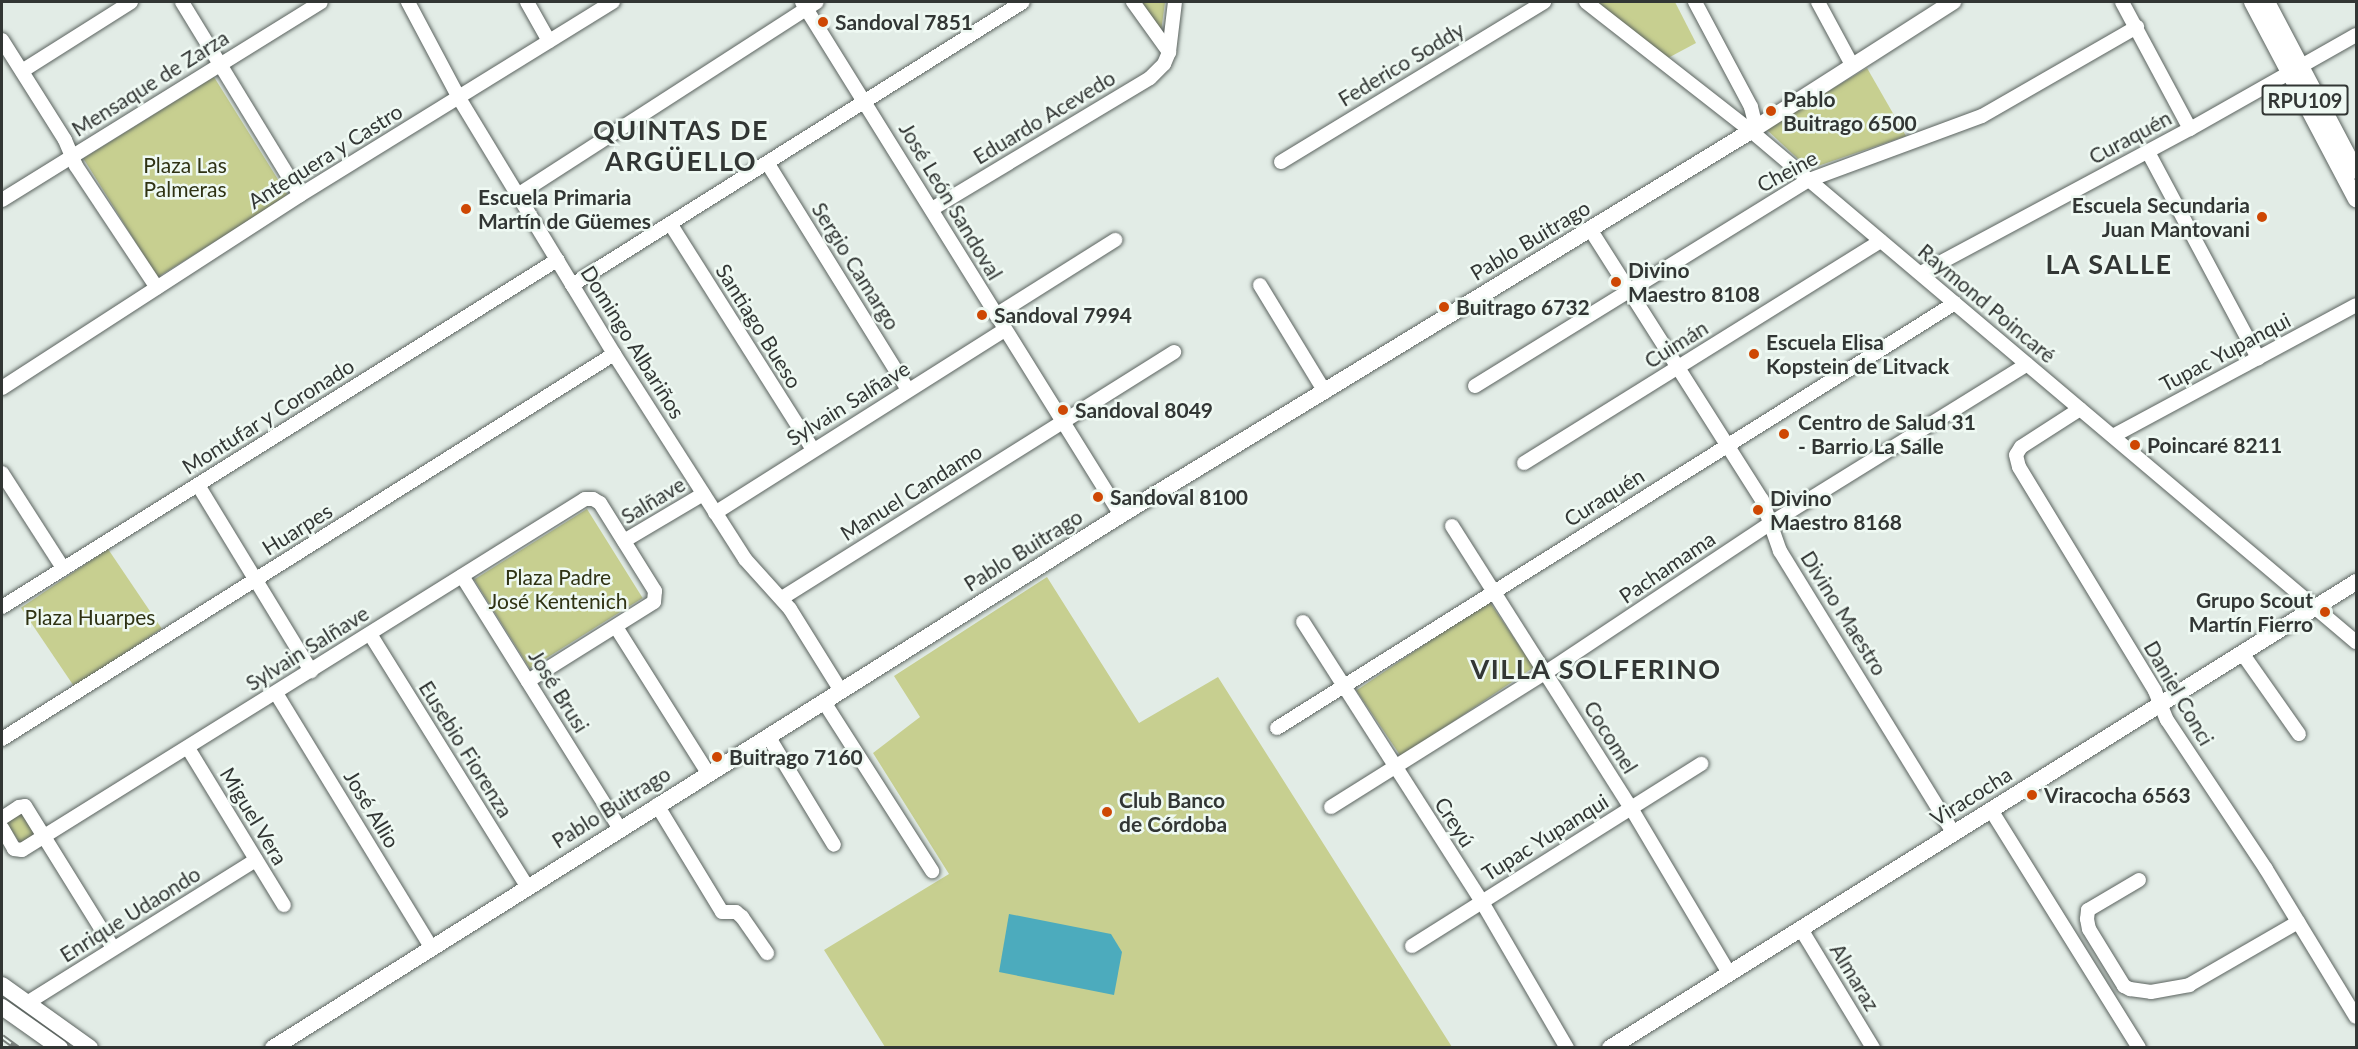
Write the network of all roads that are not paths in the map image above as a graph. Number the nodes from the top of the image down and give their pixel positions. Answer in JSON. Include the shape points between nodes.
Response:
{"nodes":[{"id":1,"x":131,"y":2,"type":"edge"},
{"id":2,"x":182,"y":2,"type":"edge"},
{"id":3,"x":321,"y":2,"type":"edge"},
{"id":4,"x":408,"y":2,"type":"edge"},
{"id":5,"x":527,"y":2,"type":"edge"},
{"id":6,"x":613,"y":2,"type":"edge"},
{"id":7,"x":1023,"y":2,"type":"edge"},
{"id":8,"x":1133,"y":2,"type":"edge"},
{"id":9,"x":1175,"y":2,"type":"edge"},
{"id":10,"x":1544,"y":2,"type":"edge"},
{"id":11,"x":1586,"y":2,"type":"edge"},
{"id":12,"x":1695,"y":2,"type":"edge"},
{"id":13,"x":1818,"y":2,"type":"edge"},
{"id":14,"x":1950,"y":2,"type":"edge"},
{"id":15,"x":2122,"y":2,"type":"edge"},
{"id":16,"x":2252,"y":2,"type":"edge"},
{"id":17,"x":2267,"y":2,"type":"edge"},
{"id":18,"x":809,"y":4,"type":"edge"},
{"id":19,"x":2137,"y":27,"type":"junction"},
{"id":20,"x":2356,"y":34,"type":"edge"},
{"id":21,"x":2,"y":40,"type":"edge"},
{"id":22,"x":549,"y":41,"type":"junction"},
{"id":23,"x":1169,"y":52,"type":"junction"},
{"id":24,"x":221,"y":64,"type":"junction"},
{"id":25,"x":1852,"y":65,"type":"junction"},
{"id":26,"x":2295,"y":68,"type":"junction"},
{"id":27,"x":22,"y":71,"type":"junction"},
{"id":28,"x":459,"y":98,"type":"junction"},
{"id":29,"x":865,"y":101,"type":"junction"},
{"id":30,"x":1754,"y":129,"type":"junction"},
{"id":31,"x":2190,"y":129,"type":"junction"},
{"id":32,"x":2148,"y":152,"type":"junction"},
{"id":33,"x":73,"y":156,"type":"junction"},
{"id":34,"x":1281,"y":162,"type":"dead end"},
{"id":35,"x":768,"y":164,"type":"junction"},
{"id":36,"x":2356,"y":171,"type":"edge"},
{"id":37,"x":1809,"y":180,"type":"junction"},
{"id":38,"x":519,"y":194,"type":"junction"},
{"id":39,"x":300,"y":195,"type":"junction"},
{"id":40,"x":2356,"y":199,"type":"edge"},
{"id":41,"x":2,"y":200,"type":"edge"},
{"id":42,"x":932,"y":209,"type":"junction"},
{"id":43,"x":671,"y":225,"type":"junction"},
{"id":44,"x":1590,"y":230,"type":"junction"},
{"id":45,"x":1115,"y":240,"type":"dead end"},
{"id":46,"x":1881,"y":241,"type":"junction"},
{"id":47,"x":557,"y":260,"type":"junction"},
{"id":48,"x":1921,"y":273,"type":"junction"},
{"id":49,"x":572,"y":285,"type":"junction"},
{"id":50,"x":1260,"y":285,"type":"dead end"},
{"id":51,"x":157,"y":288,"type":"junction"},
{"id":52,"x":1629,"y":291,"type":"junction"},
{"id":53,"x":1955,"y":303,"type":"junction"},
{"id":54,"x":2356,"y":305,"type":"edge"},
{"id":55,"x":996,"y":315,"type":"junction"},
{"id":56,"x":1004,"y":330,"type":"junction"},
{"id":57,"x":1174,"y":352,"type":"dead end"},
{"id":58,"x":614,"y":354,"type":"junction"},
{"id":59,"x":2258,"y":358,"type":"junction"},
{"id":60,"x":2027,"y":364,"type":"junction"},
{"id":61,"x":1678,"y":367,"type":"junction"},
{"id":62,"x":1475,"y":386,"type":"dead end"},
{"id":63,"x":2,"y":388,"type":"edge"},
{"id":64,"x":908,"y":390,"type":"junction"},
{"id":65,"x":1325,"y":392,"type":"junction"},
{"id":66,"x":2080,"y":409,"type":"junction"},
{"id":67,"x":1063,"y":422,"type":"junction"},
{"id":68,"x":2114,"y":436,"type":"junction"},
{"id":69,"x":1728,"y":443,"type":"junction"},
{"id":70,"x":813,"y":450,"type":"junction"},
{"id":71,"x":1524,"y":463,"type":"dead end"},
{"id":72,"x":2,"y":473,"type":"edge"},
{"id":73,"x":198,"y":485,"type":"junction"},
{"id":74,"x":703,"y":494,"type":"junction"},
{"id":75,"x":715,"y":513,"type":"junction"},
{"id":76,"x":1121,"y":515,"type":"junction"},
{"id":77,"x":1771,"y":523,"type":"junction"},
{"id":78,"x":1452,"y":526,"type":"dead end"},
{"id":79,"x":624,"y":541,"type":"junction"},
{"id":80,"x":63,"y":568,"type":"junction"},
{"id":81,"x":462,"y":576,"type":"junction"},
{"id":82,"x":255,"y":580,"type":"junction"},
{"id":83,"x":2356,"y":582,"type":"edge"},
{"id":84,"x":1494,"y":592,"type":"junction"},
{"id":85,"x":782,"y":598,"type":"junction"},
{"id":86,"x":2,"y":607,"type":"edge"},
{"id":87,"x":2316,"y":608,"type":"junction"},
{"id":88,"x":1303,"y":622,"type":"dead end"},
{"id":89,"x":616,"y":627,"type":"junction"},
{"id":90,"x":370,"y":634,"type":"junction"},
{"id":91,"x":2356,"y":642,"type":"edge"},
{"id":92,"x":2242,"y":653,"type":"junction"},
{"id":93,"x":311,"y":671,"type":"junction"},
{"id":94,"x":1545,"y":673,"type":"junction"},
{"id":95,"x":528,"y":681,"type":"junction"},
{"id":96,"x":1343,"y":685,"type":"junction"},
{"id":97,"x":841,"y":691,"type":"junction"},
{"id":98,"x":276,"y":693,"type":"junction"},
{"id":99,"x":824,"y":702,"type":"junction"},
{"id":100,"x":2161,"y":704,"type":"junction"},
{"id":101,"x":1277,"y":728,"type":"dead end"},
{"id":102,"x":2299,"y":734,"type":"dead end"},
{"id":103,"x":768,"y":736,"type":"junction"},
{"id":104,"x":2,"y":740,"type":"edge"},
{"id":105,"x":188,"y":748,"type":"junction"},
{"id":106,"x":1701,"y":764,"type":"dead end"},
{"id":107,"x":1395,"y":767,"type":"junction"},
{"id":108,"x":708,"y":773,"type":"junction"},
{"id":109,"x":657,"y":805,"type":"junction"},
{"id":110,"x":1331,"y":807,"type":"dead end"},
{"id":111,"x":1631,"y":808,"type":"junction"},
{"id":112,"x":1991,"y":810,"type":"junction"},
{"id":113,"x":2,"y":818,"type":"edge"},
{"id":114,"x":2,"y":828,"type":"edge"},
{"id":115,"x":620,"y":829,"type":"junction"},
{"id":116,"x":1954,"y":834,"type":"junction"},
{"id":117,"x":45,"y":837,"type":"junction"},
{"id":118,"x":834,"y":845,"type":"dead end"},
{"id":119,"x":256,"y":860,"type":"junction"},
{"id":120,"x":932,"y":871,"type":"dead end"},
{"id":121,"x":2139,"y":880,"type":"dead end"},
{"id":122,"x":527,"y":886,"type":"junction"},
{"id":123,"x":1482,"y":902,"type":"junction"},
{"id":124,"x":284,"y":905,"type":"dead end"},
{"id":125,"x":2298,"y":922,"type":"junction"},
{"id":126,"x":1801,"y":929,"type":"junction"},
{"id":127,"x":1412,"y":946,"type":"dead end"},
{"id":128,"x":431,"y":947,"type":"junction"},
{"id":129,"x":113,"y":948,"type":"junction"},
{"id":130,"x":767,"y":954,"type":"dead end"},
{"id":131,"x":1729,"y":973,"type":"junction"},
{"id":132,"x":2,"y":985,"type":"edge"},
{"id":133,"x":2,"y":998,"type":"edge"},
{"id":134,"x":27,"y":1004,"type":"junction"},
{"id":135,"x":2,"y":1007,"type":"edge"},
{"id":136,"x":2356,"y":1017,"type":"edge"},
{"id":137,"x":60,"y":1047,"type":"edge"},
{"id":138,"x":90,"y":1047,"type":"edge"},
{"id":139,"x":273,"y":1047,"type":"edge"},
{"id":140,"x":1567,"y":1047,"type":"edge"},
{"id":141,"x":1610,"y":1047,"type":"edge"},
{"id":142,"x":1873,"y":1047,"type":"edge"},
{"id":143,"x":2139,"y":1047,"type":"edge"}],
"edges":[{"from":1,"to":27,"type":"street"},
{"from":2,"to":24,"type":"street"},
{"from":3,"to":24,"type":"street","name":"Mensaque de Zarza"},
{"from":4,"to":28,"type":"street","name":"Domingo Albariños"},
{"from":5,"to":22,"type":"street"},
{"from":6,"to":22,"type":"street","name":"Antequera y Castro"},
{"from":7,"to":29,"type":"street"},
{"from":8,"to":23,"type":"street"},
{"from":9,"to":23,"type":"street"},
{"from":10,"to":34,"type":"street","name":"Federico Soddy"},
{"from":11,"to":30,"type":"street","name":"Raymond Poincaré"},
{"from":12,"to":30,"type":"street","via":[[1751,107]]},
{"from":13,"to":25,"type":"street"},
{"from":14,"to":25,"type":"main road","name":"Pablo Buitrago"},
{"from":15,"to":19,"type":"street"},
{"from":16,"to":26,"type":"main road","number":"RPU109"},
{"from":17,"to":26,"type":"main road","number":"RPU109"},
{"from":18,"to":29,"type":"street","name":"José León Sandoval"},
{"from":18,"to":38,"type":"street"},
{"from":19,"to":31,"type":"street"},
{"from":19,"to":37,"type":"street","name":"Cheine","via":[[1982,116]]},
{"from":20,"to":26,"type":"street","name":"Curaquén"},
{"from":21,"to":27,"type":"street"},
{"from":22,"to":28,"type":"street","name":"Antequera y Castro"},
{"from":23,"to":42,"type":"street","name":"Eduardo Acevedo","via":[[1164,64],[1150,78]]},
{"from":24,"to":33,"type":"street","name":"Mensaque de Zarza"},
{"from":24,"to":39,"type":"street"},
{"from":25,"to":30,"type":"main road","name":"Pablo Buitrago"},
{"from":26,"to":31,"type":"street","name":"Curaquén"},
{"from":26,"to":36,"type":"main road","number":"RPU109"},
{"from":26,"to":40,"type":"main road","number":"RPU109"},
{"from":27,"to":33,"type":"street"},
{"from":28,"to":38,"type":"street","name":"Domingo Albariños"},
{"from":28,"to":39,"type":"street","name":"Antequera y Castro"},
{"from":29,"to":35,"type":"street"},
{"from":29,"to":42,"type":"street","name":"José León Sandoval"},
{"from":30,"to":37,"type":"street","name":"Raymond Poincaré"},
{"from":30,"to":44,"type":"main road","name":"Pablo Buitrago"},
{"from":31,"to":32,"type":"street","name":"Curaquén"},
{"from":32,"to":48,"type":"street","name":"Curaquén"},
{"from":32,"to":59,"type":"street"},
{"from":33,"to":41,"type":"street","name":"Mensaque de Zarza"},
{"from":33,"to":51,"type":"street"},
{"from":35,"to":43,"type":"street"},
{"from":35,"to":64,"type":"street","name":"Sergio Camargo"},
{"from":37,"to":46,"type":"street","name":"Raymond Poincaré"},
{"from":37,"to":52,"type":"street","name":"Cheine"},
{"from":38,"to":47,"type":"street","name":"Domingo Albariños"},
{"from":39,"to":51,"type":"street","name":"Antequera y Castro"},
{"from":42,"to":55,"type":"street","name":"José León Sandoval"},
{"from":43,"to":49,"type":"street"},
{"from":43,"to":70,"type":"street","name":"Santiago Bueso"},
{"from":44,"to":52,"type":"street","name":"Divino Maestro"},
{"from":44,"to":65,"type":"main road","name":"Pablo Buitrago"},
{"from":45,"to":55,"type":"street"},
{"from":46,"to":48,"type":"street","name":"Raymond Poincaré"},
{"from":46,"to":61,"type":"street","name":"Cuimán"},
{"from":47,"to":49,"type":"street","name":"Domingo Albariños"},
{"from":47,"to":73,"type":"street","name":"Montufar y Coronado"},
{"from":48,"to":53,"type":"street","name":"Raymond Poincaré"},
{"from":49,"to":58,"type":"street","name":"Domingo Albariños"},
{"from":50,"to":65,"type":"street"},
{"from":51,"to":63,"type":"street","name":"Antequera y Castro"},
{"from":52,"to":61,"type":"street","name":"Divino Maestro"},
{"from":52,"to":62,"type":"street","name":"Cheine"},
{"from":53,"to":60,"type":"street","name":"Raymond Poincaré"},
{"from":53,"to":69,"type":"street","name":"Curaquén"},
{"from":54,"to":59,"type":"street","name":"Tupac Yupanqui"},
{"from":55,"to":56,"type":"street","name":"José León Sandoval"},
{"from":56,"to":64,"type":"street","name":"Sylvain Salñave"},
{"from":56,"to":67,"type":"street","name":"José León Sandoval"},
{"from":57,"to":67,"type":"street","name":"Manuel Candamo"},
{"from":58,"to":74,"type":"street","name":"Domingo Albariños"},
{"from":58,"to":82,"type":"street","name":"Huarpes"},
{"from":59,"to":68,"type":"street","name":"Tupac Yupanqui"},
{"from":60,"to":66,"type":"street","name":"Raymond Poincaré"},
{"from":60,"to":77,"type":"street","name":"Pachamama"},
{"from":61,"to":69,"type":"street","name":"Divino Maestro"},
{"from":61,"to":71,"type":"street","name":"Cuimán"},
{"from":64,"to":70,"type":"street","name":"Sylvain Salñave"},
{"from":65,"to":76,"type":"main road","name":"Pablo Buitrago"},
{"from":66,"to":68,"type":"street","name":"Raymond Poincaré"},
{"from":66,"to":100,"type":"street","name":"Daniel Conci","via":[[2021,447],[2016,460]]},
{"from":67,"to":76,"type":"street","name":"José León Sandoval"},
{"from":67,"to":85,"type":"street","name":"Manuel Candamo"},
{"from":68,"to":87,"type":"street","name":"Raymond Poincaré"},
{"from":69,"to":77,"type":"street","name":"Divino Maestro"},
{"from":69,"to":84,"type":"street","name":"Curaquén"},
{"from":70,"to":75,"type":"street","name":"Sylvain Salñave"},
{"from":72,"to":80,"type":"street"},
{"from":73,"to":80,"type":"street","name":"Montufar y Coronado"},
{"from":73,"to":82,"type":"street"},
{"from":74,"to":75,"type":"street","name":"Domingo Albariños"},
{"from":74,"to":79,"type":"street","name":"Salñave"},
{"from":75,"to":85,"type":"street","name":"Domingo Albariños","via":[[753,569]]},
{"from":76,"to":97,"type":"main road","name":"Pablo Buitrago"},
{"from":77,"to":94,"type":"street","name":"Pachamama"},
{"from":77,"to":116,"type":"street","name":"Divino Maestro","via":[[1780,551]]},
{"from":78,"to":84,"type":"street","name":"Cocomel"},
{"from":79,"to":81,"type":"street","name":"Sylvain Salñave","via":[[600,503],[585,499]]},
{"from":79,"to":89,"type":"street","via":[[655,591],[654,602]]},
{"from":80,"to":86,"type":"street","name":"Montufar y Coronado"},
{"from":81,"to":90,"type":"street","name":"Sylvain Salñave"},
{"from":81,"to":95,"type":"street","name":"José Brusi"},
{"from":82,"to":93,"type":"street"},
{"from":82,"to":104,"type":"street","name":"Huarpes"},
{"from":83,"to":87,"type":"main road","name":"Viracocha"},
{"from":84,"to":94,"type":"street","name":"Cocomel"},
{"from":84,"to":96,"type":"street","name":"Curaquén"},
{"from":85,"to":97,"type":"street","name":"Domingo Albariños"},
{"from":87,"to":91,"type":"street","name":"Raymond Poincaré"},
{"from":87,"to":92,"type":"main road","name":"Viracocha"},
{"from":88,"to":96,"type":"street","name":"Creyú"},
{"from":89,"to":95,"type":"street"},
{"from":89,"to":108,"type":"street"},
{"from":90,"to":93,"type":"street","name":"Sylvain Salñave"},
{"from":90,"to":122,"type":"street","name":"Eusebio Fiorenza"},
{"from":92,"to":100,"type":"main road","name":"Viracocha"},
{"from":92,"to":102,"type":"street"},
{"from":93,"to":98,"type":"street","name":"Sylvain Salñave"},
{"from":94,"to":107,"type":"street","name":"Pachamama"},
{"from":94,"to":111,"type":"street","name":"Cocomel"},
{"from":95,"to":115,"type":"street","name":"José Brusi"},
{"from":96,"to":101,"type":"street","name":"Curaquén"},
{"from":96,"to":107,"type":"street","name":"Creyú"},
{"from":97,"to":99,"type":"main road","name":"Pablo Buitrago"},
{"from":98,"to":105,"type":"street","name":"Sylvain Salñave"},
{"from":98,"to":128,"type":"street","name":"José Allio"},
{"from":99,"to":103,"type":"main road","name":"Pablo Buitrago"},
{"from":99,"to":120,"type":"street"},
{"from":100,"to":112,"type":"main road","name":"Viracocha"},
{"from":100,"to":125,"type":"street","name":"Daniel Conci","via":[[2167,720]]},
{"from":103,"to":108,"type":"main road","name":"Pablo Buitrago"},
{"from":103,"to":118,"type":"street"},
{"from":105,"to":117,"type":"street","name":"Sylvain Salñave"},
{"from":105,"to":119,"type":"street","name":"Miguel Vera"},
{"from":106,"to":111,"type":"street","name":"Tupac Yupanqui"},
{"from":107,"to":110,"type":"street","name":"Pachamama"},
{"from":107,"to":123,"type":"street","name":"Creyú"},
{"from":108,"to":109,"type":"main road","name":"Pablo Buitrago"},
{"from":109,"to":115,"type":"main road","name":"Pablo Buitrago"},
{"from":109,"to":130,"type":"street","via":[[722,912],[742,916]]},
{"from":111,"to":123,"type":"street","name":"Tupac Yupanqui"},
{"from":111,"to":131,"type":"street","name":"Cocomel"},
{"from":112,"to":116,"type":"main road","name":"Viracocha"},
{"from":112,"to":143,"type":"street"},
{"from":113,"to":117,"type":"street","via":[[25,806]]},
{"from":114,"to":117,"type":"street","name":"Sylvain Salñave","via":[[17,850]]},
{"from":115,"to":122,"type":"main road","name":"Pablo Buitrago"},
{"from":116,"to":126,"type":"main road","name":"Viracocha"},
{"from":117,"to":129,"type":"street"},
{"from":119,"to":124,"type":"street","name":"Miguel Vera"},
{"from":119,"to":129,"type":"street","name":"Enrique Udaondo"},
{"from":121,"to":125,"type":"street","via":[[2088,909],[2087,919],[2089,929],[2124,986],[2130,989],[2151,992],[2189,985]]},
{"from":122,"to":128,"type":"main road","name":"Pablo Buitrago"},
{"from":123,"to":127,"type":"street","name":"Tupac Yupanqui"},
{"from":123,"to":140,"type":"street","name":"Creyú"},
{"from":125,"to":136,"type":"street","name":"Daniel Conci"},
{"from":126,"to":131,"type":"main road","name":"Viracocha"},
{"from":126,"to":142,"type":"street","name":"Almaraz"},
{"from":128,"to":139,"type":"main road","name":"Pablo Buitrago"},
{"from":129,"to":134,"type":"street","name":"Enrique Udaondo"},
{"from":131,"to":141,"type":"main road","name":"Viracocha"},
{"from":132,"to":134,"type":"main road"},
{"from":133,"to":134,"type":"main road","via":[[13,1005]]},
{"from":134,"to":138,"type":"main road"},
{"from":135,"to":137,"type":"main road"}]}
